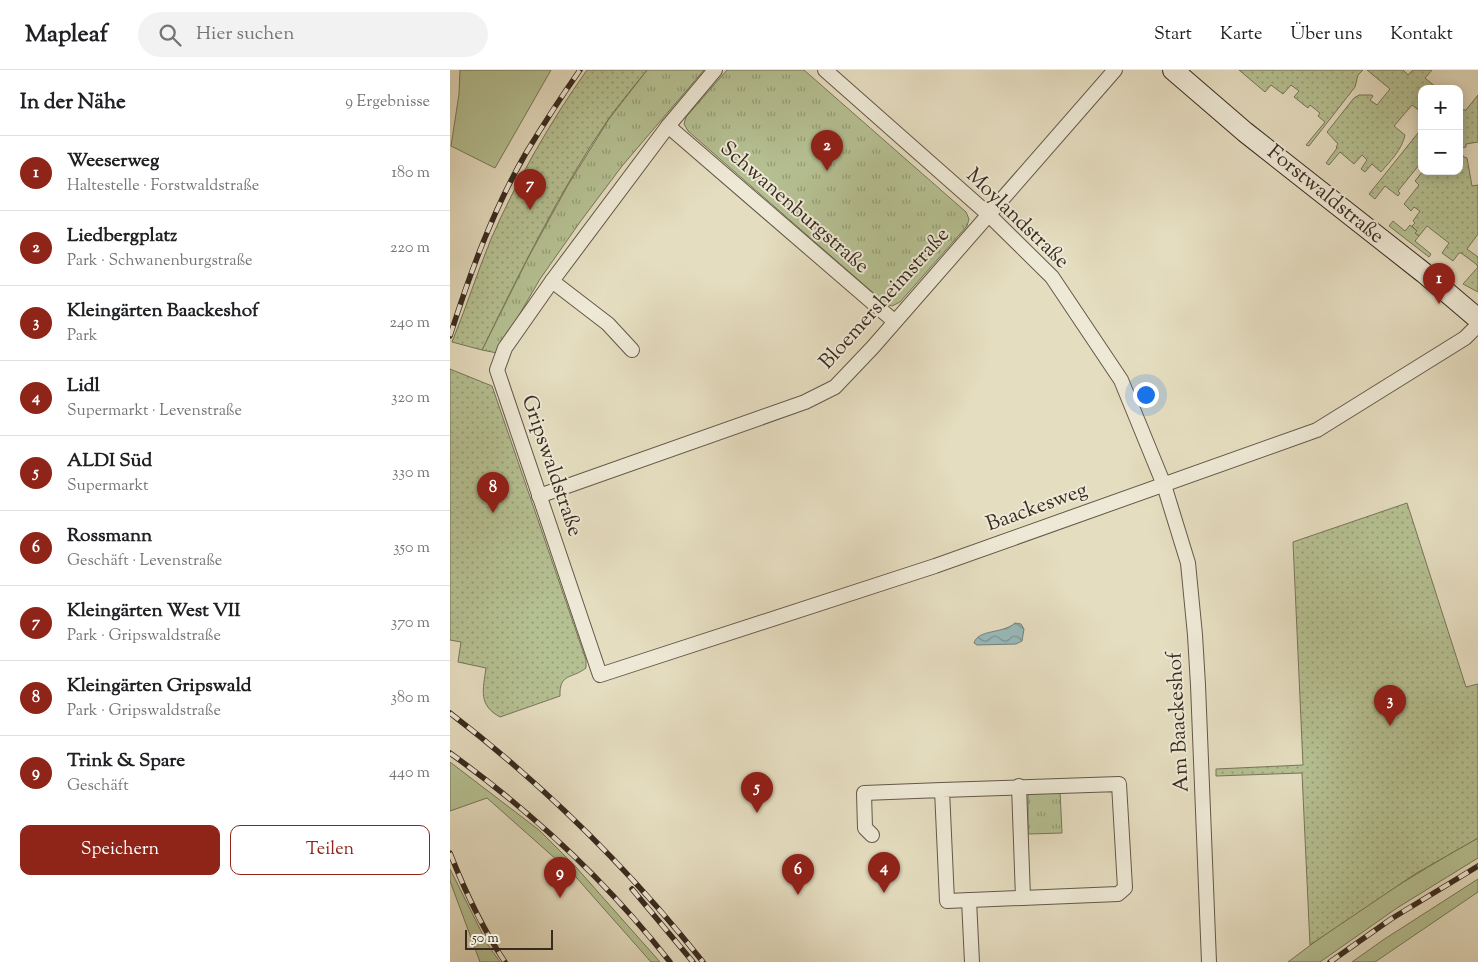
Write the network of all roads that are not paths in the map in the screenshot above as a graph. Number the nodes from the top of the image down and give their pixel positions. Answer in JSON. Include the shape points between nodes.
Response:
{"nodes":[{"id":1,"x":715,"y":70,"type":"edge"},
{"id":2,"x":825,"y":70,"type":"edge"},
{"id":3,"x":1115,"y":70,"type":"edge"},
{"id":4,"x":1173,"y":70,"type":"edge"},
{"id":5,"x":668,"y":126,"type":"junction"},
{"id":6,"x":988,"y":214,"type":"junction"},
{"id":7,"x":552,"y":281,"type":"junction"},
{"id":8,"x":1478,"y":319,"type":"edge"},
{"id":9,"x":894,"y":321,"type":"junction"},
{"id":10,"x":1478,"y":326,"type":"edge"},
{"id":11,"x":632,"y":350,"type":"dead end"},
{"id":12,"x":1164,"y":485,"type":"junction"},
{"id":13,"x":539,"y":496,"type":"junction"},
{"id":14,"x":600,"y":675,"type":"joint"},
{"id":15,"x":1020,"y":786,"type":"junction"},
{"id":16,"x":942,"y":790,"type":"junction"},
{"id":17,"x":872,"y":835,"type":"dead end"},
{"id":18,"x":1023,"y":898,"type":"junction"},
{"id":19,"x":969,"y":900,"type":"junction"},
{"id":20,"x":972,"y":962,"type":"edge"},
{"id":21,"x":1209,"y":962,"type":"edge"}],
"edges":[{"from":1,"to":5,"type":"street","name":"Gripswaldstraße"},
{"from":2,"to":6,"type":"street","name":"Moylandstraße"},
{"from":3,"to":6,"type":"street","name":"Bloemersheimstraße"},
{"from":4,"to":8,"type":"street","name":"Forstwaldstraße"},
{"from":5,"to":7,"type":"street","name":"Gripswaldstraße"},
{"from":5,"to":9,"type":"street","name":"Schwanenburgstraße"},
{"from":6,"to":9,"type":"street","name":"Bloemersheimstraße"},
{"from":6,"to":12,"type":"street","name":"Moylandstraße","via":[[1052,277],[1121,380]]},
{"from":7,"to":11,"type":"street","via":[[608,324]]},
{"from":7,"to":13,"type":"street","name":"Gripswaldstraße","via":[[505,348],[497,370]]},
{"from":9,"to":13,"type":"street","name":"Bloemersheimstraße","via":[[835,387],[805,402]]},
{"from":10,"to":12,"type":"street","name":"Baackesweg","via":[[1317,430]]},
{"from":12,"to":14,"type":"street","name":"Baackesweg","via":[[918,571]]},
{"from":12,"to":21,"type":"street","name":"Am Baackeshof","via":[[1188,563],[1196,635]]},
{"from":13,"to":14,"type":"street","name":"Gripswaldstraße"},
{"from":15,"to":16,"type":"street"},
{"from":15,"to":18,"type":"street"},
{"from":15,"to":18,"type":"street","via":[[1119,784],[1125,888],[1118,894]]},
{"from":16,"to":17,"type":"street","via":[[864,793],[865,828]]},
{"from":16,"to":19,"type":"street","via":[[948,901]]},
{"from":18,"to":19,"type":"street"},
{"from":19,"to":20,"type":"street"}]}
